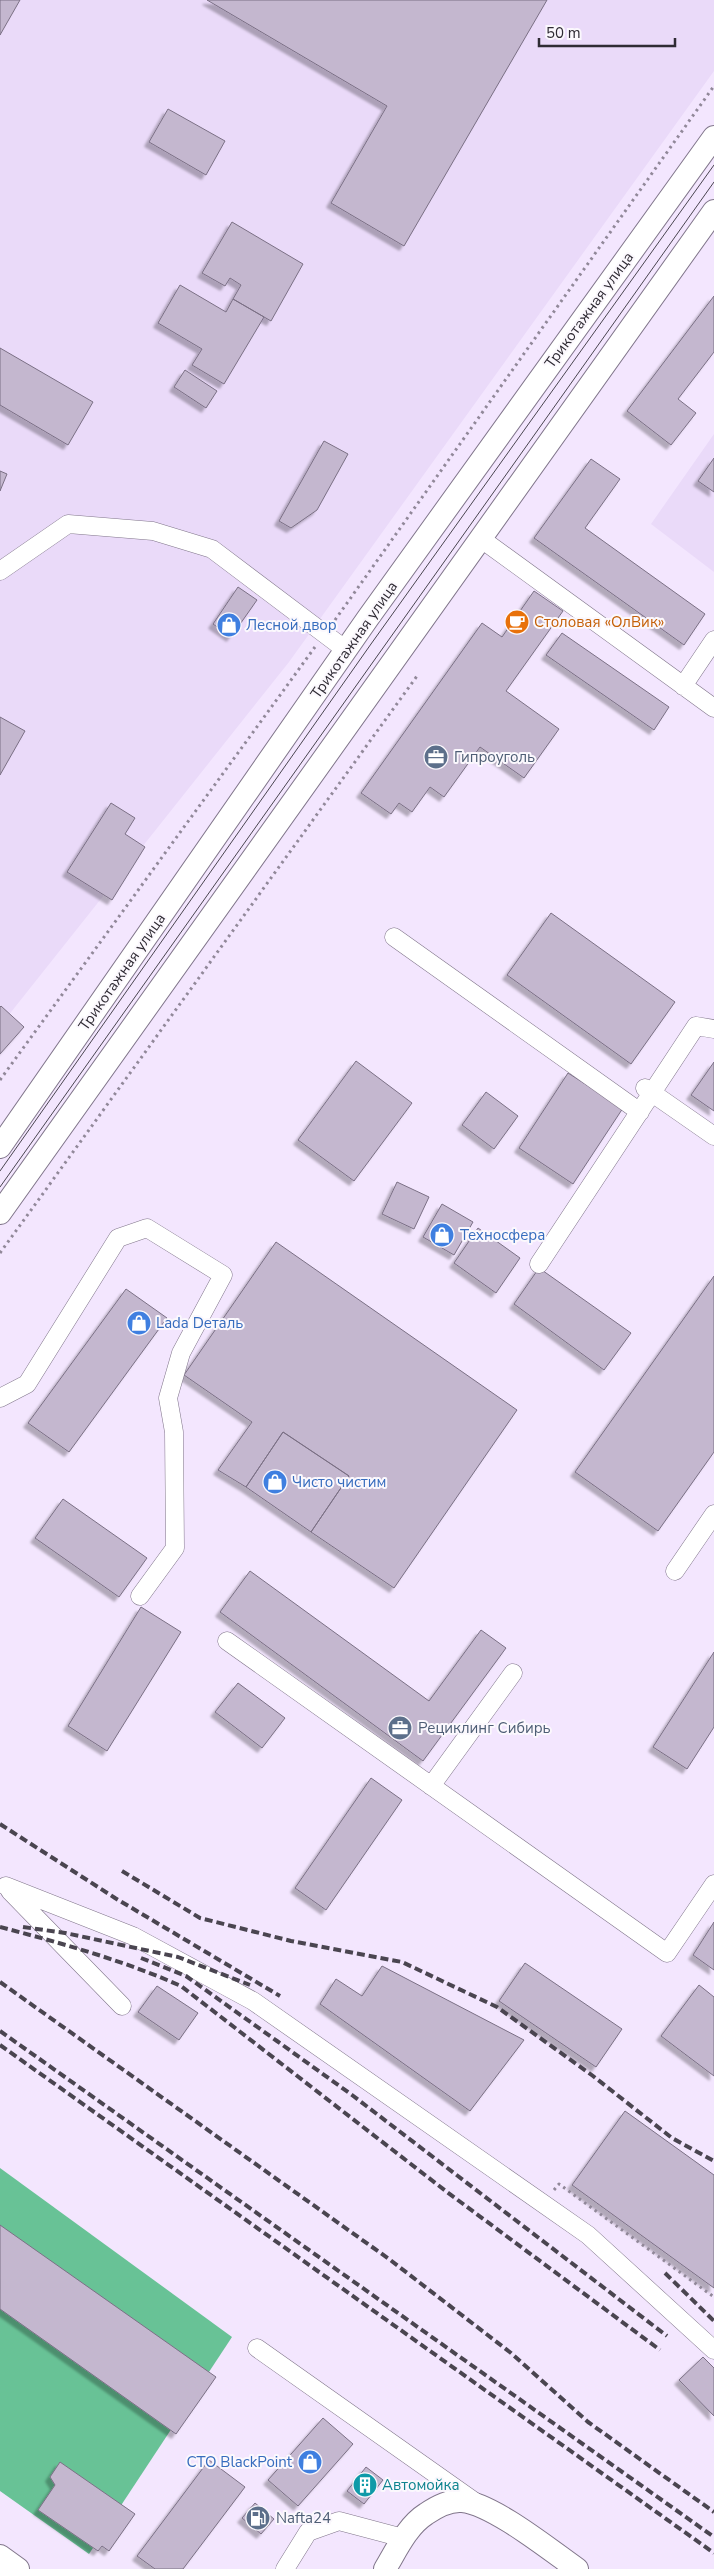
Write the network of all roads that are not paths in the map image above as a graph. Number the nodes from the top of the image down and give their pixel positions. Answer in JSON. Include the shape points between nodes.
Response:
{"nodes":[{"id":1,"x":714,"y":137,"type":"edge"},
{"id":2,"x":714,"y":211,"type":"edge"},
{"id":3,"x":480,"y":538,"type":"junction"},
{"id":4,"x":0,"y":571,"type":"edge"},
{"id":5,"x":714,"y":640,"type":"edge"},
{"id":6,"x":346,"y":650,"type":"junction"},
{"id":7,"x":683,"y":686,"type":"junction"},
{"id":8,"x":714,"y":708,"type":"edge"},
{"id":9,"x":394,"y":936,"type":"dead end"},
{"id":10,"x":714,"y":1029,"type":"edge"},
{"id":11,"x":648,"y":1090,"type":"junction"},
{"id":12,"x":640,"y":1112,"type":"junction"},
{"id":13,"x":714,"y":1136,"type":"edge"},
{"id":14,"x":0,"y":1147,"type":"edge"},
{"id":15,"x":0,"y":1212,"type":"edge"},
{"id":16,"x":539,"y":1264,"type":"dead end"},
{"id":17,"x":0,"y":1398,"type":"edge"},
{"id":18,"x":714,"y":1514,"type":"edge"},
{"id":19,"x":675,"y":1571,"type":"dead end"},
{"id":20,"x":140,"y":1596,"type":"dead end"},
{"id":21,"x":227,"y":1641,"type":"dead end"},
{"id":22,"x":512,"y":1672,"type":"dead end"},
{"id":23,"x":431,"y":1786,"type":"junction"},
{"id":24,"x":3,"y":1884,"type":"edge"},
{"id":25,"x":714,"y":1884,"type":"edge"},
{"id":26,"x":122,"y":2006,"type":"dead end"},
{"id":27,"x":257,"y":2348,"type":"dead end"},
{"id":28,"x":714,"y":2350,"type":"edge"},
{"id":29,"x":484,"y":2508,"type":"junction"},
{"id":30,"x":403,"y":2538,"type":"junction"},
{"id":31,"x":0,"y":2556,"type":"edge"},
{"id":32,"x":18,"y":2569,"type":"edge"},
{"id":33,"x":285,"y":2569,"type":"edge"},
{"id":34,"x":385,"y":2569,"type":"edge"},
{"id":35,"x":577,"y":2569,"type":"edge"}],
"edges":[{"from":1,"to":6,"type":"main road","name":"Трикотажная улица"},
{"from":2,"to":3,"type":"main road"},
{"from":3,"to":7,"type":"street"},
{"from":3,"to":15,"type":"main road"},
{"from":4,"to":6,"type":"street","via":[[68,524],[154,531],[212,550]]},
{"from":5,"to":7,"type":"street"},
{"from":6,"to":14,"type":"main road","name":"Трикотажная улица"},
{"from":7,"to":8,"type":"street"},
{"from":9,"to":12,"type":"street"},
{"from":10,"to":11,"type":"street","via":[[696,1026]]},
{"from":11,"to":12,"type":"street"},
{"from":11,"to":13,"type":"street"},
{"from":12,"to":16,"type":"street"},
{"from":17,"to":20,"type":"street","via":[[27,1384],[118,1238],[147,1228],[223,1275],[181,1353],[168,1398],[174,1432],[175,1548]]},
{"from":18,"to":19,"type":"street"},
{"from":21,"to":23,"type":"street"},
{"from":22,"to":23,"type":"street"},
{"from":23,"to":25,"type":"street","via":[[667,1953]]},
{"from":24,"to":26,"type":"street"},
{"from":24,"to":28,"type":"street","via":[[133,1936],[253,2001],[588,2235]]},
{"from":27,"to":29,"type":"street"},
{"from":29,"to":30,"type":"main road","via":[[461,2501],[443,2504],[424,2514]]},
{"from":29,"to":35,"type":"main road"},
{"from":30,"to":33,"type":"street","via":[[339,2521],[308,2532]]},
{"from":30,"to":34,"type":"main road"},
{"from":31,"to":32,"type":"main road"}]}
